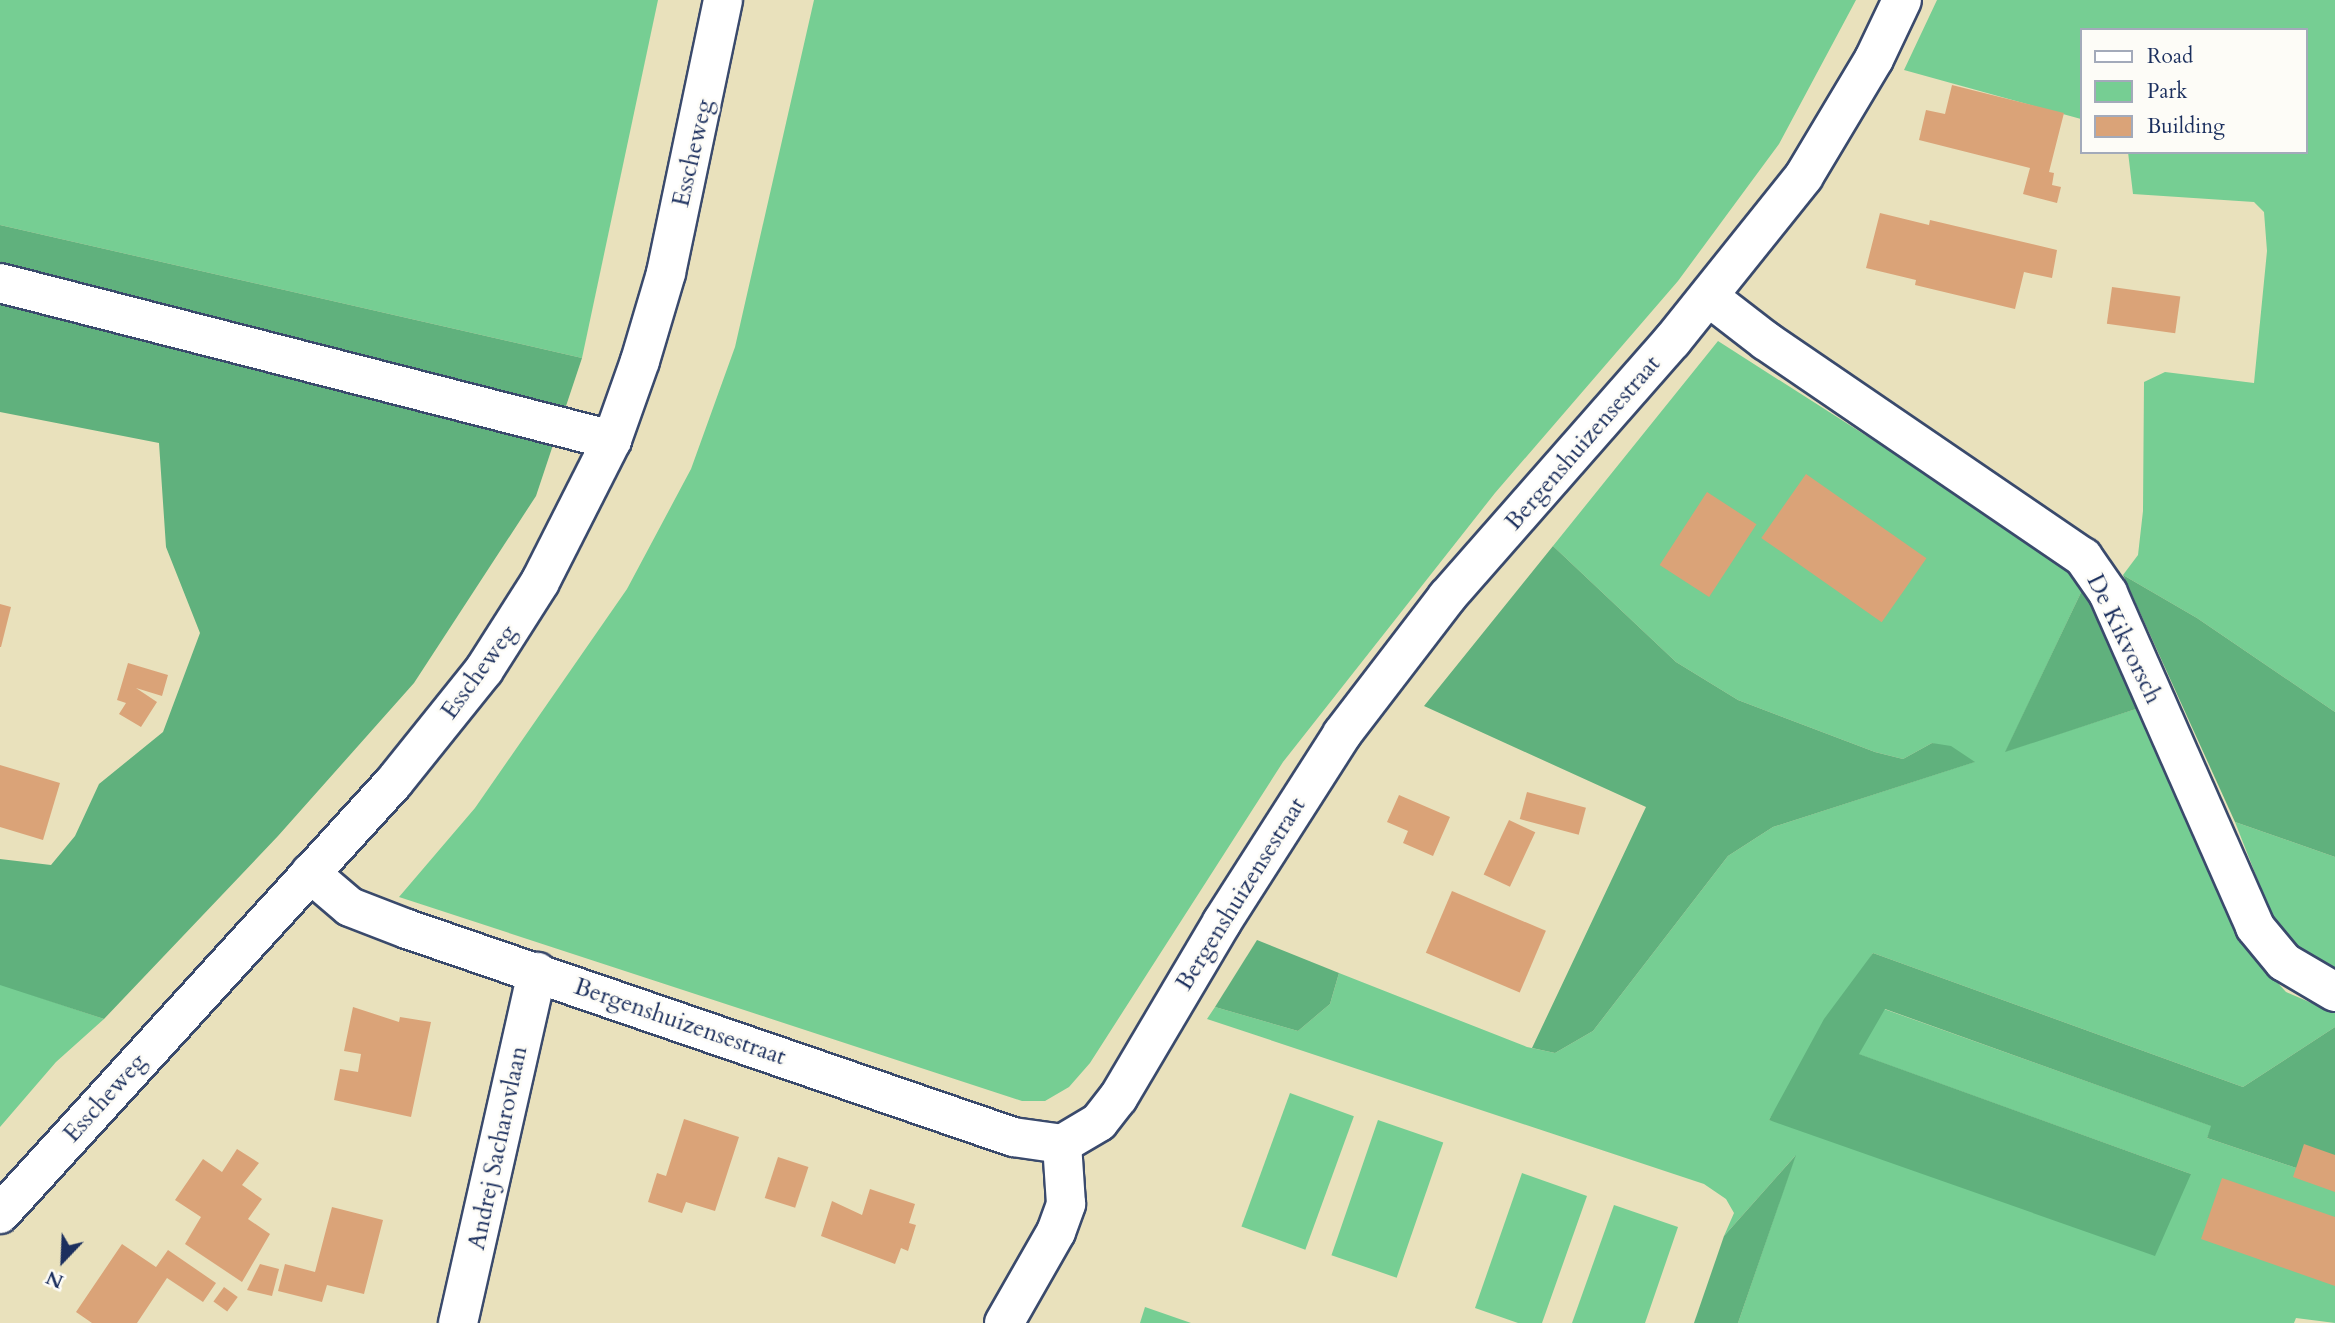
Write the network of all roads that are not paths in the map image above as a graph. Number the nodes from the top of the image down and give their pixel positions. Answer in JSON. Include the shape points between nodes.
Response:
{"nodes":[{"id":1,"x":723,"y":0,"type":"edge"},
{"id":2,"x":1902,"y":0,"type":"edge"},
{"id":3,"x":0,"y":283,"type":"edge"},
{"id":4,"x":1709,"y":297,"type":"junction"},
{"id":5,"x":612,"y":440,"type":"junction"},
{"id":6,"x":310,"y":873,"type":"junction"},
{"id":7,"x":537,"y":972,"type":"junction"},
{"id":8,"x":2335,"y":992,"type":"edge"},
{"id":9,"x":1062,"y":1144,"type":"junction"},
{"id":10,"x":0,"y":1214,"type":"edge"},
{"id":11,"x":458,"y":1323,"type":"edge"},
{"id":12,"x":1004,"y":1323,"type":"edge"}],
"edges":[{"from":1,"to":5,"type":"street","name":"Esscheweg","via":[[666,273]]},
{"from":2,"to":4,"type":"street","name":"Bergenshuizensestraat","via":[[1874,60],[1804,176]]},
{"from":3,"to":5,"type":"street"},
{"from":4,"to":8,"type":"street","name":"De Kikvorsch","via":[[1766,341],[2083,557],[2108,593],[2255,927],[2284,962]]},
{"from":4,"to":9,"type":"street","name":"Bergenshuizensestraat","via":[[1447,597],[1358,713],[1222,922],[1118,1098],[1099,1122]]},
{"from":5,"to":6,"type":"street","name":"Esscheweg","via":[[540,582],[484,670],[394,782]]},
{"from":6,"to":7,"type":"street","name":"Bergenshuizensestraat","via":[[349,907]]},
{"from":6,"to":10,"type":"street","name":"Esscheweg"},
{"from":7,"to":9,"type":"street","name":"Bergenshuizensestraat","via":[[1013,1137]]},
{"from":7,"to":11,"type":"street","name":"Andrej Sacharovlaan"},
{"from":9,"to":12,"type":"street","via":[[1066,1204],[1056,1232]]}]}
